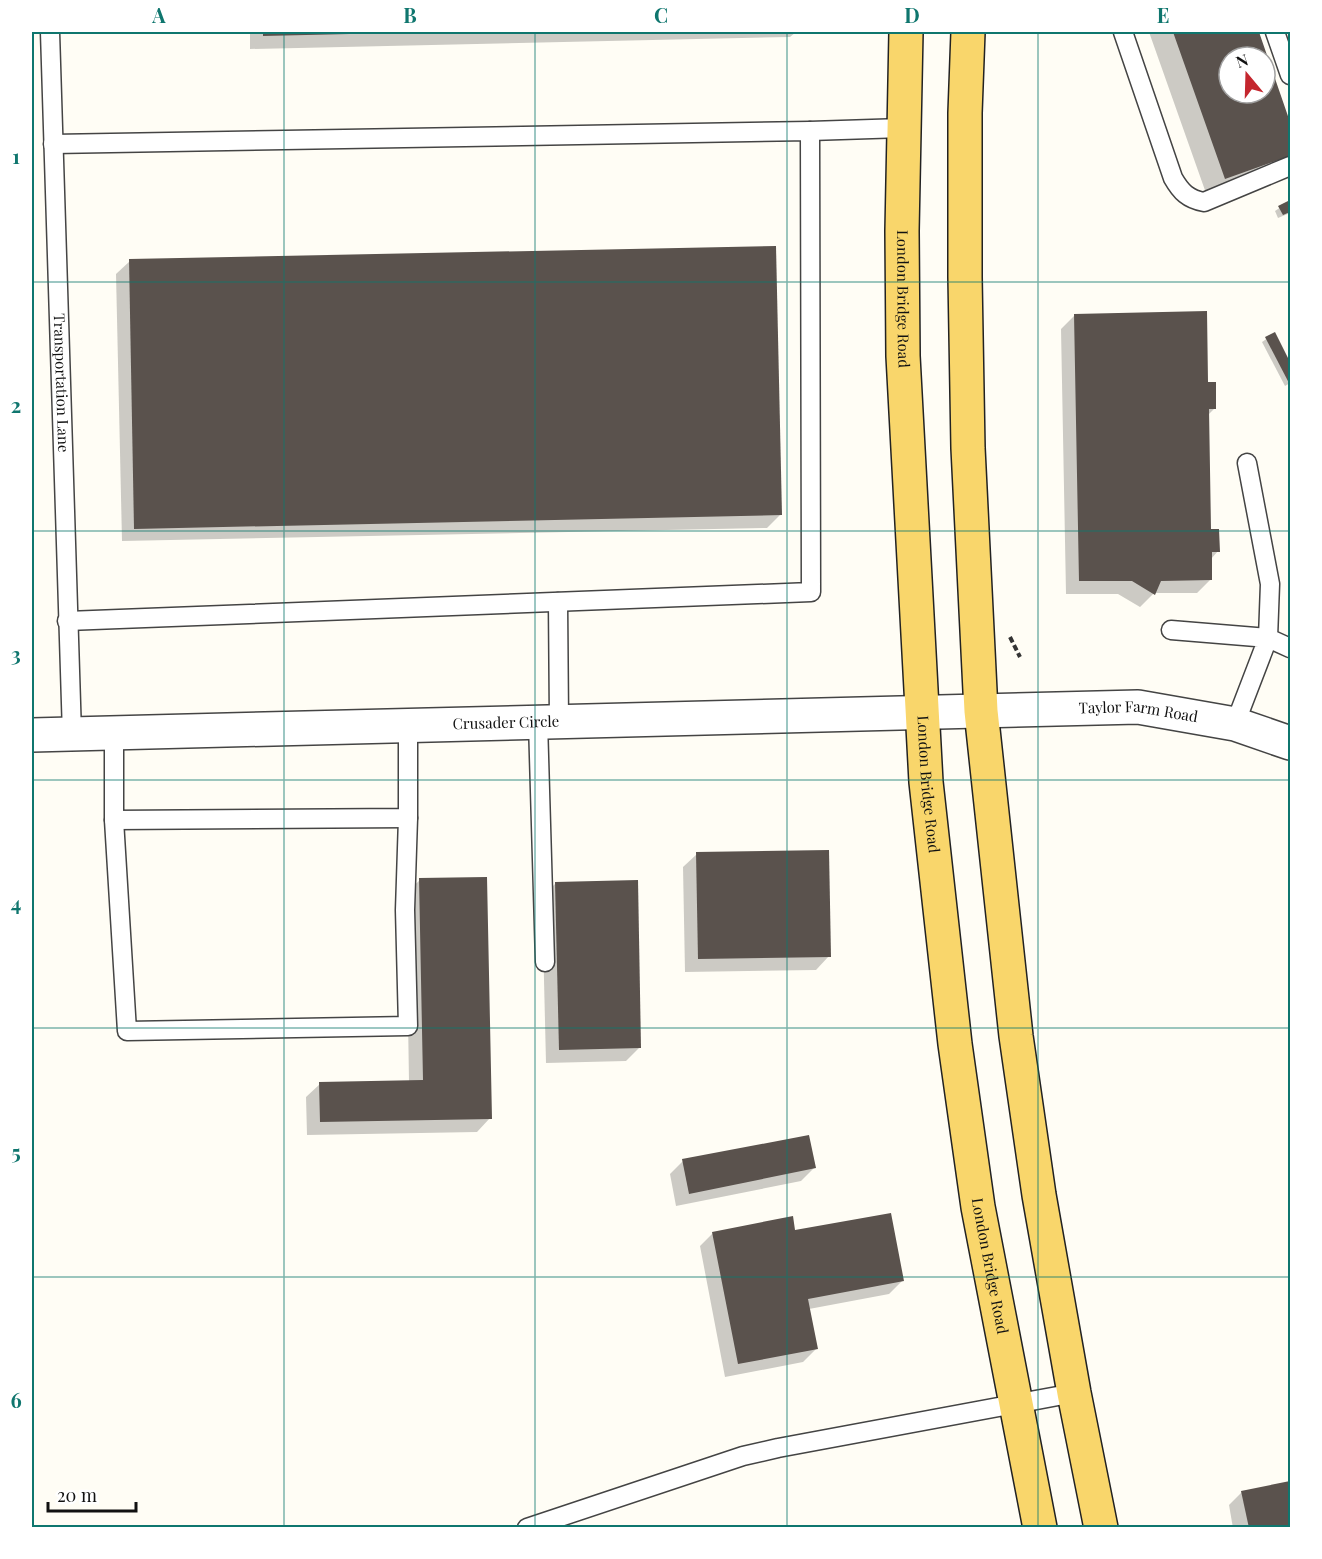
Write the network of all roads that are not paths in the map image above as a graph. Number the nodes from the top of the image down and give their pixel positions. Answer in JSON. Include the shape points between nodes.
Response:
{"nodes":[{"id":1,"x":50,"y":32,"type":"edge"},
{"id":2,"x":906,"y":32,"type":"edge"},
{"id":3,"x":968,"y":32,"type":"edge"},
{"id":4,"x":1123,"y":32,"type":"edge"},
{"id":5,"x":1275,"y":32,"type":"edge"},
{"id":6,"x":1290,"y":75,"type":"edge"},
{"id":7,"x":903,"y":128,"type":"junction"},
{"id":8,"x":810,"y":131,"type":"junction"},
{"id":9,"x":53,"y":144,"type":"junction"},
{"id":10,"x":1290,"y":166,"type":"edge"},
{"id":11,"x":1246,"y":463,"type":"dead end"},
{"id":12,"x":558,"y":602,"type":"junction"},
{"id":13,"x":67,"y":621,"type":"junction"},
{"id":14,"x":1171,"y":630,"type":"dead end"},
{"id":15,"x":1268,"y":638,"type":"junction"},
{"id":16,"x":1290,"y":648,"type":"edge"},
{"id":17,"x":981,"y":711,"type":"junction"},
{"id":18,"x":921,"y":712,"type":"junction"},
{"id":19,"x":549,"y":722,"type":"junction"},
{"id":20,"x":1235,"y":724,"type":"junction"},
{"id":21,"x":408,"y":726,"type":"junction"},
{"id":22,"x":114,"y":733,"type":"junction"},
{"id":23,"x":32,"y":735,"type":"edge"},
{"id":24,"x":72,"y":735,"type":"junction"},
{"id":25,"x":1290,"y":743,"type":"edge"},
{"id":26,"x":408,"y":818,"type":"junction"},
{"id":27,"x":114,"y":820,"type":"junction"},
{"id":28,"x":545,"y":962,"type":"dead end"},
{"id":29,"x":1074,"y":1393,"type":"junction"},
{"id":30,"x":1015,"y":1404,"type":"junction"},
{"id":31,"x":527,"y":1527,"type":"edge"},
{"id":32,"x":1040,"y":1527,"type":"edge"},
{"id":33,"x":1101,"y":1527,"type":"edge"}],
"edges":[{"from":1,"to":9,"type":"lane","name":"Transportation Lane"},
{"from":2,"to":7,"type":"main road","name":"London Bridge Road"},
{"from":3,"to":17,"type":"main road","via":[[964,277]]},
{"from":4,"to":10,"type":"lane","via":[[1173,178],[1191,200],[1204,202]]},
{"from":5,"to":6,"type":"lane"},
{"from":7,"to":8,"type":"lane"},
{"from":7,"to":18,"type":"main road","name":"London Bridge Road","via":[[903,356]]},
{"from":8,"to":9,"type":"lane"},
{"from":8,"to":12,"type":"lane","via":[[811,592]]},
{"from":9,"to":13,"type":"lane","name":"Transportation Lane"},
{"from":11,"to":15,"type":"lane","via":[[1270,584]]},
{"from":12,"to":13,"type":"lane"},
{"from":12,"to":19,"type":"lane"},
{"from":13,"to":24,"type":"lane","name":"Transportation Lane"},
{"from":14,"to":15,"type":"lane"},
{"from":15,"to":16,"type":"lane"},
{"from":15,"to":20,"type":"lane"},
{"from":17,"to":18,"type":"street","name":"Crusader Circle"},
{"from":17,"to":20,"type":"street","name":"Taylor Farm Road","via":[[1138,707]]},
{"from":17,"to":29,"type":"main road","via":[[1016,1036]]},
{"from":18,"to":19,"type":"street","name":"Crusader Circle"},
{"from":18,"to":30,"type":"main road","name":"London Bridge Road","via":[[955,1044],[978,1207]]},
{"from":19,"to":21,"type":"street","name":"Crusader Circle"},
{"from":19,"to":28,"type":"lane"},
{"from":20,"to":25,"type":"street","name":"Taylor Farm Road"},
{"from":21,"to":22,"type":"street","name":"Crusader Circle"},
{"from":21,"to":26,"type":"lane"},
{"from":22,"to":24,"type":"street","name":"Crusader Circle"},
{"from":22,"to":27,"type":"lane"},
{"from":23,"to":24,"type":"street","name":"Crusader Circle"},
{"from":26,"to":27,"type":"lane"},
{"from":26,"to":27,"type":"lane","via":[[408,1026],[127,1031]]},
{"from":29,"to":30,"type":"lane"},
{"from":29,"to":33,"type":"main road"},
{"from":30,"to":31,"type":"lane","via":[[743,1456]]},
{"from":30,"to":32,"type":"main road","name":"London Bridge Road"}]}
